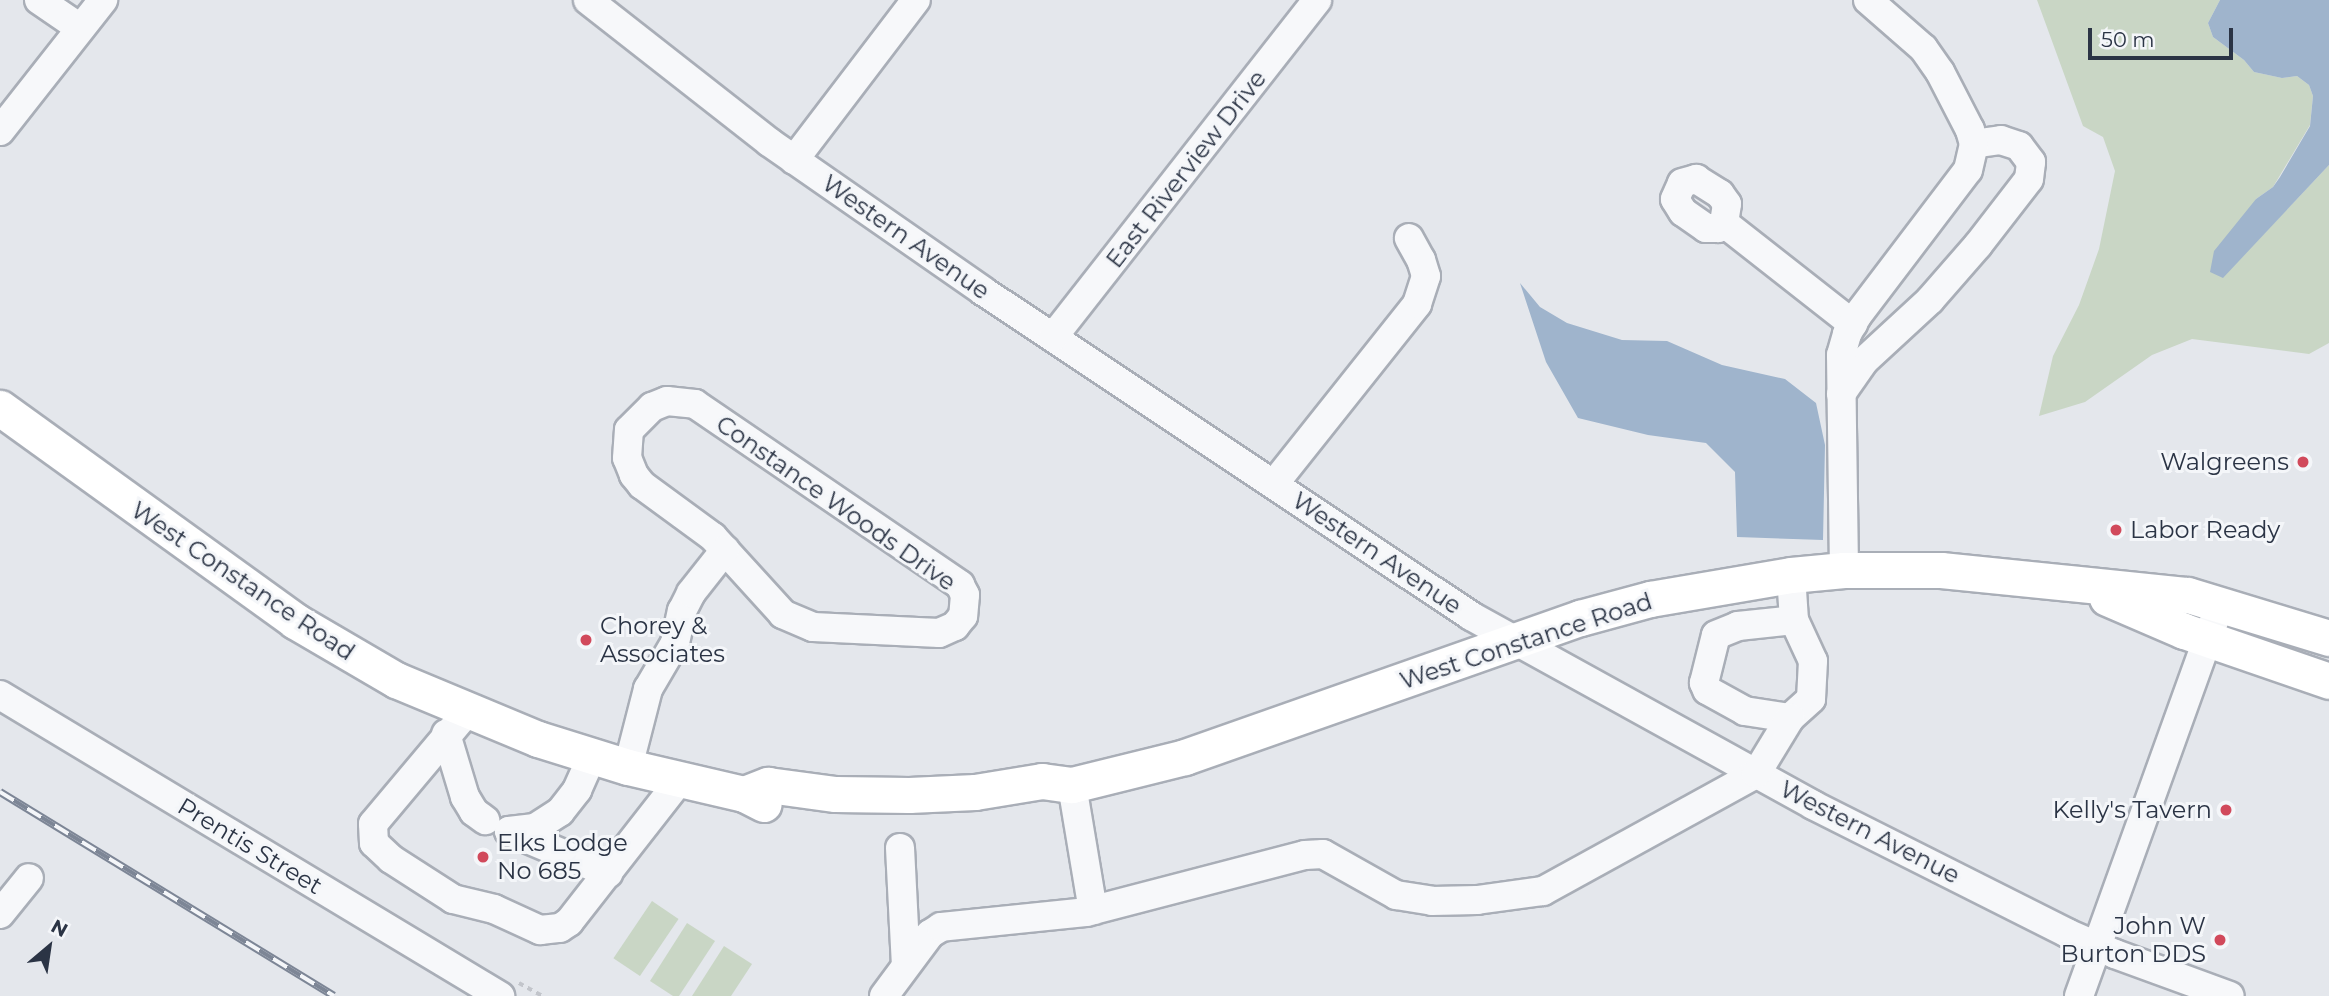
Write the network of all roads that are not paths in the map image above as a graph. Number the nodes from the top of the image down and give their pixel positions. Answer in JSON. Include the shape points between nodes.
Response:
{"nodes":[{"id":1,"x":39,"y":0,"type":"edge"},
{"id":2,"x":103,"y":0,"type":"edge"},
{"id":3,"x":588,"y":0,"type":"edge"},
{"id":4,"x":916,"y":0,"type":"edge"},
{"id":5,"x":1317,"y":0,"type":"edge"},
{"id":6,"x":1868,"y":0,"type":"edge"},
{"id":7,"x":80,"y":28,"type":"junction"},
{"id":8,"x":0,"y":131,"type":"edge"},
{"id":9,"x":1973,"y":144,"type":"junction"},
{"id":10,"x":794,"y":160,"type":"junction"},
{"id":11,"x":1724,"y":223,"type":"dead end"},
{"id":12,"x":1409,"y":238,"type":"dead end"},
{"id":13,"x":1853,"y":324,"type":"junction"},
{"id":14,"x":1053,"y":337,"type":"junction"},
{"id":15,"x":1841,"y":394,"type":"junction"},
{"id":16,"x":0,"y":408,"type":"edge"},
{"id":17,"x":1274,"y":484,"type":"junction"},
{"id":18,"x":725,"y":550,"type":"junction"},
{"id":19,"x":1844,"y":570,"type":"junction"},
{"id":20,"x":1791,"y":575,"type":"junction"},
{"id":21,"x":2078,"y":586,"type":"junction"},
{"id":22,"x":2218,"y":603,"type":"junction"},
{"id":23,"x":1794,"y":620,"type":"junction"},
{"id":24,"x":2329,"y":638,"type":"edge"},
{"id":25,"x":2208,"y":639,"type":"junction"},
{"id":26,"x":1515,"y":641,"type":"junction"},
{"id":27,"x":2329,"y":681,"type":"edge"},
{"id":28,"x":0,"y":695,"type":"edge"},
{"id":29,"x":1790,"y":718,"type":"junction"},
{"id":30,"x":457,"y":723,"type":"junction"},
{"id":31,"x":592,"y":757,"type":"junction"},
{"id":32,"x":628,"y":767,"type":"junction"},
{"id":33,"x":1756,"y":774,"type":"junction"},
{"id":34,"x":680,"y":780,"type":"junction"},
{"id":35,"x":1072,"y":785,"type":"junction"},
{"id":36,"x":500,"y":827,"type":"junction"},
{"id":37,"x":900,"y":848,"type":"dead end"},
{"id":38,"x":608,"y":873,"type":"junction"},
{"id":39,"x":29,"y":878,"type":"dead end"},
{"id":40,"x":1093,"y":910,"type":"junction"},
{"id":41,"x":0,"y":914,"type":"edge"},
{"id":42,"x":2096,"y":946,"type":"junction"},
{"id":43,"x":906,"y":965,"type":"junction"},
{"id":44,"x":500,"y":996,"type":"edge"},
{"id":45,"x":884,"y":996,"type":"edge"},
{"id":46,"x":2078,"y":996,"type":"edge"},
{"id":47,"x":2230,"y":996,"type":"edge"}],
"edges":[{"from":1,"to":7,"type":"street"},
{"from":2,"to":7,"type":"street"},
{"from":3,"to":10,"type":"street","name":"Western Avenue"},
{"from":4,"to":10,"type":"street"},
{"from":5,"to":14,"type":"street","name":"East Riverview Drive"},
{"from":6,"to":9,"type":"street","via":[[1923,48],[1940,72]]},
{"from":7,"to":8,"type":"street"},
{"from":9,"to":13,"type":"street","via":[[1968,170]]},
{"from":9,"to":15,"type":"street","via":[[2001,140],[2019,146],[2031,162],[2029,179],[1979,245],[1930,300],[1864,361]]},
{"from":10,"to":14,"type":"street","name":"Western Avenue"},
{"from":11,"to":13,"type":"street"},
{"from":12,"to":17,"type":"street","via":[[1426,276],[1417,304]]},
{"from":13,"to":15,"type":"street","via":[[1841,355]]},
{"from":14,"to":17,"type":"street","name":"Western Avenue"},
{"from":15,"to":19,"type":"street"},
{"from":16,"to":30,"type":"main road","name":"West Constance Road","via":[[295,621],[396,680]]},
{"from":17,"to":26,"type":"street","name":"Western Avenue","via":[[1471,617]]},
{"from":18,"to":18,"type":"street","name":"Constance Woods Drive","via":[[634,475],[627,458],[629,430],[652,407],[667,401],[695,404],[960,585],[967,606],[956,625],[939,633],[813,627],[783,614]]},
{"from":18,"to":32,"type":"street","via":[[682,611],[675,643],[648,689]]},
{"from":19,"to":20,"type":"main road","name":"West Constance Road"},
{"from":19,"to":21,"type":"main road","name":"West Constance Road","via":[[1941,570]]},
{"from":20,"to":23,"type":"street"},
{"from":20,"to":26,"type":"main road","name":"West Constance Road","via":[[1650,599]]},
{"from":21,"to":22,"type":"main road","name":"West Constance Road","via":[[2188,595]]},
{"from":21,"to":25,"type":"main road","name":"West Constance Road"},
{"from":22,"to":24,"type":"main road","name":"West Constance Road"},
{"from":22,"to":25,"type":"street"},
{"from":23,"to":29,"type":"street","via":[[1813,661],[1811,699]]},
{"from":23,"to":29,"type":"street","via":[[1738,625],[1716,635],[1704,682],[1707,690],[1745,710]]},
{"from":25,"to":27,"type":"main road","name":"West Constance Road"},
{"from":25,"to":42,"type":"street"},
{"from":26,"to":33,"type":"street","name":"Western Avenue"},
{"from":26,"to":35,"type":"main road","name":"West Constance Road","via":[[1185,757]]},
{"from":28,"to":44,"type":"street","name":"Prentis Street"},
{"from":29,"to":33,"type":"street"},
{"from":30,"to":31,"type":"main road","name":"West Constance Road"},
{"from":30,"to":36,"type":"street","via":[[465,797],[474,812]]},
{"from":30,"to":38,"type":"street","via":[[373,824],[374,843],[381,852],[453,898],[494,909],[540,930],[569,922]]},
{"from":31,"to":32,"type":"main road","name":"West Constance Road"},
{"from":31,"to":36,"type":"street","via":[[577,790],[560,812],[535,828]]},
{"from":32,"to":34,"type":"main road","name":"West Constance Road"},
{"from":33,"to":40,"type":"street","via":[[1543,891],[1477,900],[1432,901],[1396,895],[1324,854]]},
{"from":33,"to":42,"type":"street","name":"Western Avenue"},
{"from":34,"to":35,"type":"main road","name":"West Constance Road","via":[[805,812],[916,817],[1053,799]]},
{"from":34,"to":38,"type":"street"},
{"from":35,"to":40,"type":"street"},
{"from":36,"to":38,"type":"street"},
{"from":37,"to":43,"type":"street"},
{"from":39,"to":41,"type":"street"},
{"from":40,"to":43,"type":"street","via":[[941,928],[930,934]]},
{"from":42,"to":46,"type":"street"},
{"from":42,"to":47,"type":"street","name":"Western Avenue"},
{"from":43,"to":45,"type":"street"}]}
